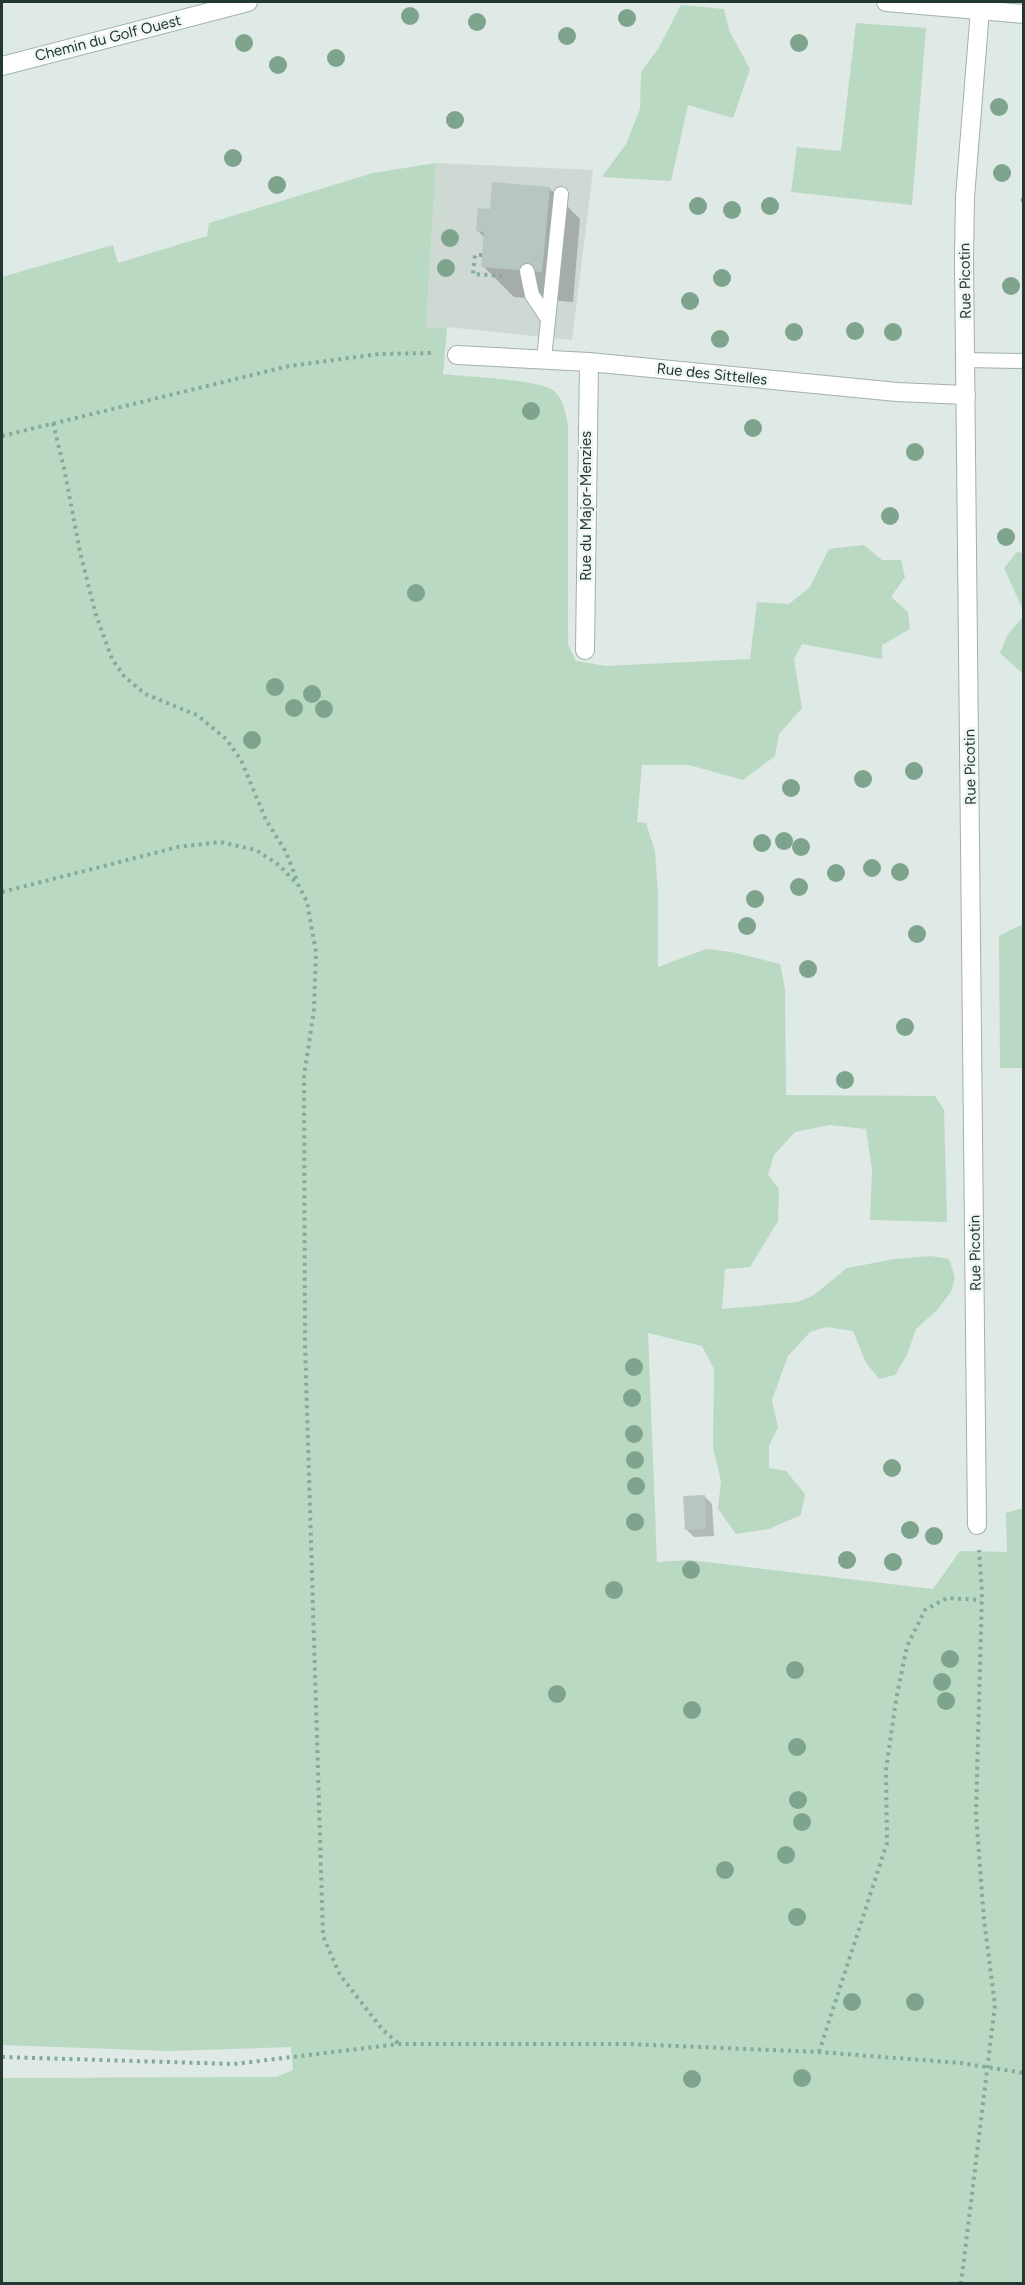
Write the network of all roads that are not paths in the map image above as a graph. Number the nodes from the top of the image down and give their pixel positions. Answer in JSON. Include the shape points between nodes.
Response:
{"nodes":[{"id":1,"x":249,"y":2,"type":"edge"},
{"id":2,"x":886,"y":2,"type":"edge"},
{"id":3,"x":980,"y":10,"type":"junction"},
{"id":4,"x":1023,"y":14,"type":"edge"},
{"id":5,"x":2,"y":66,"type":"edge"},
{"id":6,"x":561,"y":194,"type":"dead end"},
{"id":7,"x":527,"y":271,"type":"dead end"},
{"id":8,"x":548,"y":319,"type":"junction"},
{"id":9,"x":457,"y":355,"type":"road end"},
{"id":10,"x":544,"y":359,"type":"junction"},
{"id":11,"x":966,"y":360,"type":"junction"},
{"id":12,"x":1023,"y":361,"type":"edge"},
{"id":13,"x":589,"y":362,"type":"junction"},
{"id":14,"x":966,"y":394,"type":"junction"},
{"id":15,"x":585,"y":650,"type":"dead end"},
{"id":16,"x":977,"y":1525,"type":"road end"}],
"edges":[{"from":1,"to":5,"type":"street","name":"Chemin du Golf Ouest"},
{"from":2,"to":3,"type":"street"},
{"from":3,"to":4,"type":"street"},
{"from":3,"to":11,"type":"street","name":"Rue Picotin","via":[[965,197]]},
{"from":6,"to":8,"type":"lane"},
{"from":7,"to":8,"type":"lane","via":[[532,296]]},
{"from":8,"to":10,"type":"lane"},
{"from":9,"to":10,"type":"street","name":"Rue des Sittelles"},
{"from":10,"to":13,"type":"street","name":"Rue des Sittelles"},
{"from":11,"to":12,"type":"lane"},
{"from":11,"to":14,"type":"street","name":"Rue Picotin"},
{"from":13,"to":14,"type":"street","name":"Rue des Sittelles","via":[[897,392]]},
{"from":13,"to":15,"type":"street","name":"Rue du Major-Menzies"},
{"from":14,"to":16,"type":"street","name":"Rue Picotin"}]}
